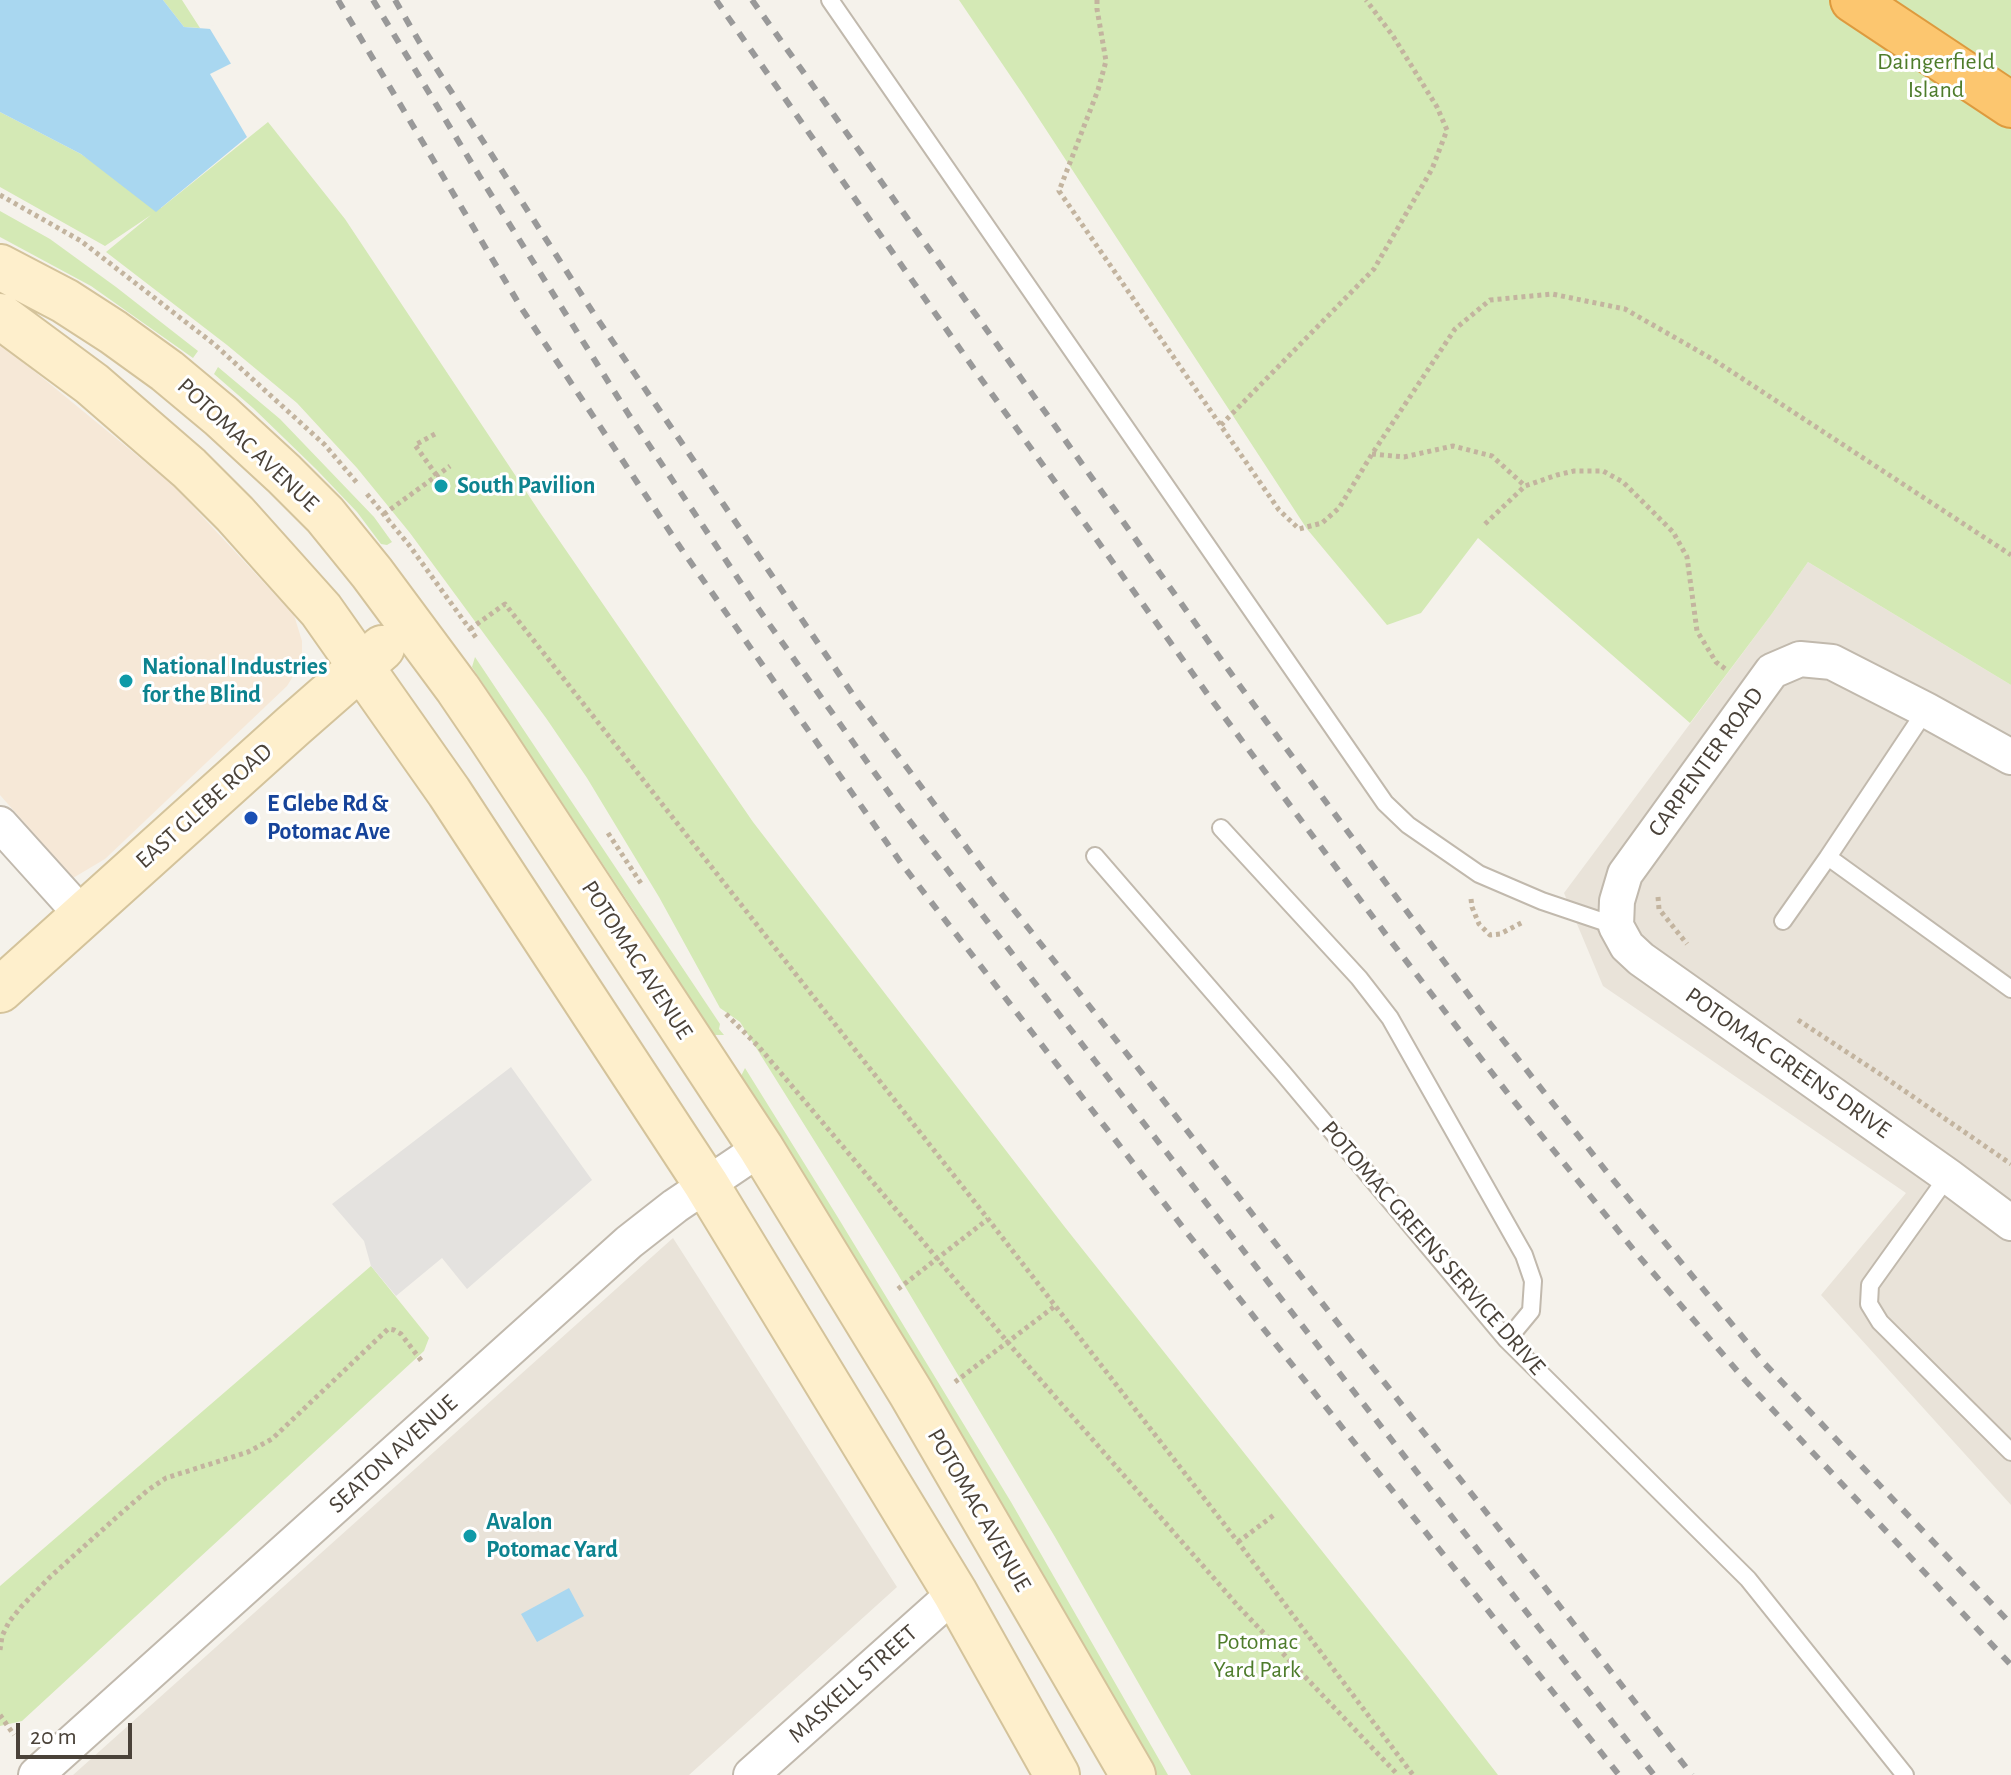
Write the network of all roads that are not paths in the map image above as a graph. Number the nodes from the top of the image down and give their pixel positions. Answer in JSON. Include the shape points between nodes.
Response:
{"nodes":[{"id":1,"x":830,"y":0,"type":"edge"},
{"id":2,"x":1853,"y":0,"type":"edge"},
{"id":3,"x":2011,"y":105,"type":"edge"},
{"id":4,"x":0,"y":267,"type":"edge"},
{"id":5,"x":0,"y":316,"type":"edge"},
{"id":6,"x":410,"y":624,"type":"junction"},
{"id":7,"x":361,"y":666,"type":"junction"},
{"id":8,"x":1926,"y":710,"type":"junction"},
{"id":9,"x":2011,"y":757,"type":"edge"},
{"id":10,"x":0,"y":824,"type":"edge"},
{"id":11,"x":1221,"y":828,"type":"dead end"},
{"id":12,"x":1095,"y":856,"type":"dead end"},
{"id":13,"x":1828,"y":857,"type":"junction"},
{"id":14,"x":83,"y":916,"type":"junction"},
{"id":15,"x":1783,"y":921,"type":"dead end"},
{"id":16,"x":1616,"y":926,"type":"junction"},
{"id":17,"x":2011,"y":989,"type":"edge"},
{"id":18,"x":0,"y":990,"type":"edge"},
{"id":19,"x":761,"y":1148,"type":"junction"},
{"id":20,"x":1948,"y":1176,"type":"junction"},
{"id":21,"x":706,"y":1184,"type":"junction"},
{"id":22,"x":2011,"y":1223,"type":"edge"},
{"id":23,"x":1507,"y":1340,"type":"junction"},
{"id":24,"x":2011,"y":1452,"type":"edge"},
{"id":25,"x":955,"y":1593,"type":"junction"},
{"id":26,"x":36,"y":1775,"type":"edge"},
{"id":27,"x":751,"y":1775,"type":"edge"},
{"id":28,"x":1057,"y":1775,"type":"edge"},
{"id":29,"x":1133,"y":1775,"type":"edge"},
{"id":30,"x":1905,"y":1775,"type":"edge"}],
"edges":[{"from":1,"to":16,"type":"lane","via":[[1385,803],[1479,874]]},
{"from":2,"to":3,"type":"highway"},
{"from":4,"to":6,"type":"street","name":"POTOMAC AVENUE","via":[[113,332],[221,416],[325,515]]},
{"from":5,"to":7,"type":"street","via":[[92,384],[189,468],[321,610]]},
{"from":6,"to":7,"type":"street","name":"EAST GLEBE ROAD"},
{"from":6,"to":19,"type":"street","name":"POTOMAC AVENUE","via":[[490,736]]},
{"from":7,"to":14,"type":"street","name":"EAST GLEBE ROAD"},
{"from":7,"to":21,"type":"street"},
{"from":8,"to":9,"type":"street","name":"CARPENTER ROAD"},
{"from":8,"to":13,"type":"lane"},
{"from":8,"to":16,"type":"street","name":"CARPENTER ROAD","via":[[1832,662],[1800,659],[1772,671],[1625,874]]},
{"from":10,"to":14,"type":"street"},
{"from":11,"to":23,"type":"lane","via":[[1390,1018],[1524,1255],[1533,1281],[1531,1311]]},
{"from":12,"to":23,"type":"lane","name":"POTOMAC GREENS SERVICE DRIVE"},
{"from":13,"to":15,"type":"lane"},
{"from":13,"to":17,"type":"lane"},
{"from":14,"to":18,"type":"street","name":"EAST GLEBE ROAD"},
{"from":16,"to":20,"type":"street","name":"POTOMAC GREENS DRIVE","via":[[1641,959]]},
{"from":19,"to":21,"type":"street","name":"SEATON AVENUE"},
{"from":19,"to":29,"type":"street","name":"POTOMAC AVENUE"},
{"from":20,"to":22,"type":"street","name":"POTOMAC GREENS DRIVE"},
{"from":20,"to":24,"type":"lane","via":[[1870,1285],[1869,1304],[1880,1322]]},
{"from":21,"to":25,"type":"street"},
{"from":21,"to":26,"type":"street","name":"SEATON AVENUE","via":[[612,1257]]},
{"from":23,"to":30,"type":"lane","name":"POTOMAC GREENS SERVICE DRIVE","via":[[1748,1579]]},
{"from":25,"to":27,"type":"street","name":"MASKELL STREET"},
{"from":25,"to":28,"type":"street"}]}
